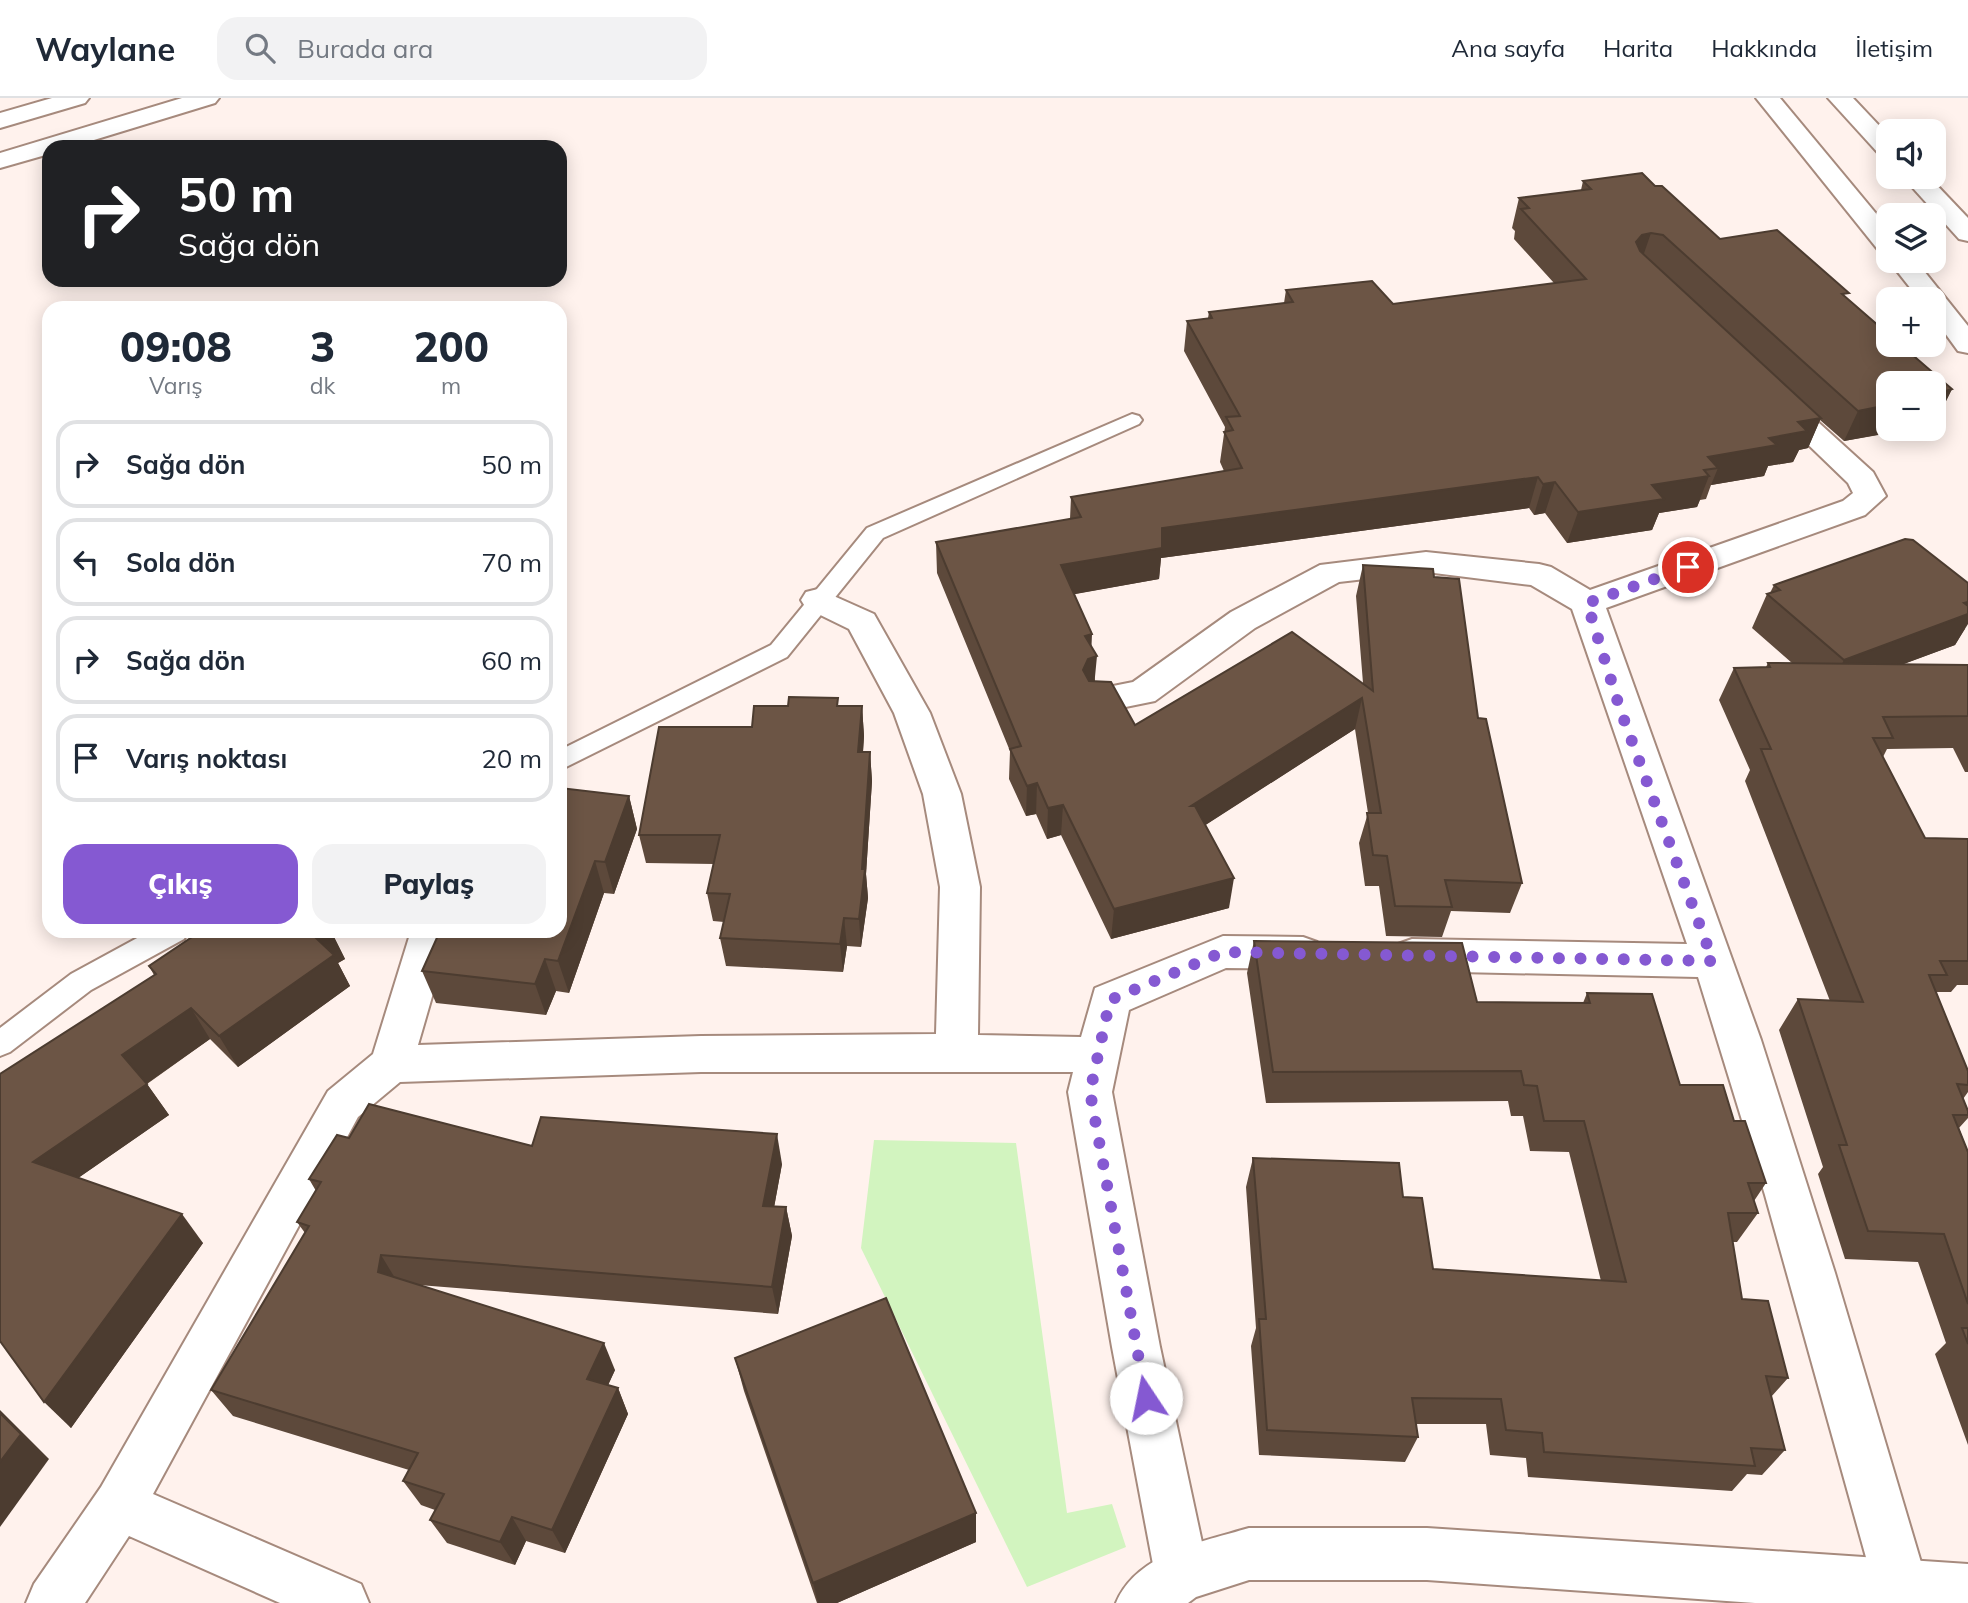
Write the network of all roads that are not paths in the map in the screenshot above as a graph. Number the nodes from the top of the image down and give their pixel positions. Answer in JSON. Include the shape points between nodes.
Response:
{"nodes":[{"id":1,"x":77,"y":98,"type":"edge"},
{"id":2,"x":207,"y":98,"type":"edge"},
{"id":3,"x":1768,"y":98,"type":"edge"},
{"id":4,"x":1840,"y":98,"type":"edge"},
{"id":5,"x":0,"y":121,"type":"edge"},
{"id":6,"x":1876,"y":136,"type":"edge"},
{"id":7,"x":69,"y":140,"type":"edge"},
{"id":8,"x":42,"y":148,"type":"edge"},
{"id":9,"x":0,"y":161,"type":"edge"},
{"id":10,"x":1926,"y":189,"type":"edge"},
{"id":11,"x":1876,"y":229,"type":"edge"},
{"id":12,"x":1968,"y":233,"type":"edge"},
{"id":13,"x":1912,"y":273,"type":"edge"},
{"id":14,"x":1923,"y":287,"type":"edge"},
{"id":15,"x":1946,"y":317,"type":"edge"},
{"id":16,"x":1968,"y":345,"type":"edge"},
{"id":17,"x":1752,"y":376,"type":"edge"},
{"id":18,"x":1132,"y":420,"type":"dead end"},
{"id":19,"x":818,"y":600,"type":"junction"},
{"id":20,"x":1587,"y":603,"type":"junction"},
{"id":21,"x":1101,"y":700,"type":"edge"},
{"id":22,"x":567,"y":757,"type":"edge"},
{"id":23,"x":161,"y":938,"type":"edge"},
{"id":24,"x":428,"y":938,"type":"edge"},
{"id":25,"x":1713,"y":961,"type":"junction"},
{"id":26,"x":0,"y":1044,"type":"edge"},
{"id":27,"x":957,"y":1053,"type":"junction"},
{"id":28,"x":1098,"y":1055,"type":"junction"},
{"id":29,"x":391,"y":1064,"type":"junction"},
{"id":30,"x":119,"y":1505,"type":"junction"},
{"id":31,"x":1901,"y":1586,"type":"junction"},
{"id":32,"x":1163,"y":1589,"type":"edge"},
{"id":33,"x":1968,"y":1591,"type":"edge"},
{"id":34,"x":53,"y":1603,"type":"edge"},
{"id":35,"x":342,"y":1603,"type":"edge"}],
"edges":[{"from":1,"to":5,"type":"street"},
{"from":2,"to":7,"type":"street"},
{"from":3,"to":11,"type":"street"},
{"from":4,"to":6,"type":"street"},
{"from":8,"to":9,"type":"street"},
{"from":10,"to":12,"type":"street"},
{"from":13,"to":14,"type":"street"},
{"from":15,"to":16,"type":"street"},
{"from":17,"to":20,"type":"street","via":[[1862,480],[1870,496],[1854,508]]},
{"from":18,"to":19,"type":"lane","via":[[875,533]]},
{"from":19,"to":22,"type":"lane","via":[[779,651]]},
{"from":19,"to":27,"type":"street","via":[[862,622],[912,713],[942,794],[960,887]]},
{"from":20,"to":21,"type":"street","via":[[1539,575],[1426,562],[1332,572],[1243,620],[1143,692]]},
{"from":20,"to":25,"type":"street","via":[[1620,709]]},
{"from":23,"to":26,"type":"lane","via":[[81,982]]},
{"from":24,"to":29,"type":"street"},
{"from":25,"to":28,"type":"street","via":[[1223,952],[1110,1000]]},
{"from":25,"to":31,"type":"street","via":[[1820,1297]]},
{"from":27,"to":28,"type":"street"},
{"from":27,"to":29,"type":"street","via":[[701,1054]]},
{"from":28,"to":32,"type":"street","via":[[1090,1092],[1136,1347]]},
{"from":29,"to":30,"type":"street","via":[[344,1104]]},
{"from":30,"to":34,"type":"street"},
{"from":30,"to":35,"type":"street"},
{"from":31,"to":32,"type":"street","via":[[1427,1554],[1249,1554]]},
{"from":31,"to":33,"type":"street"}]}
